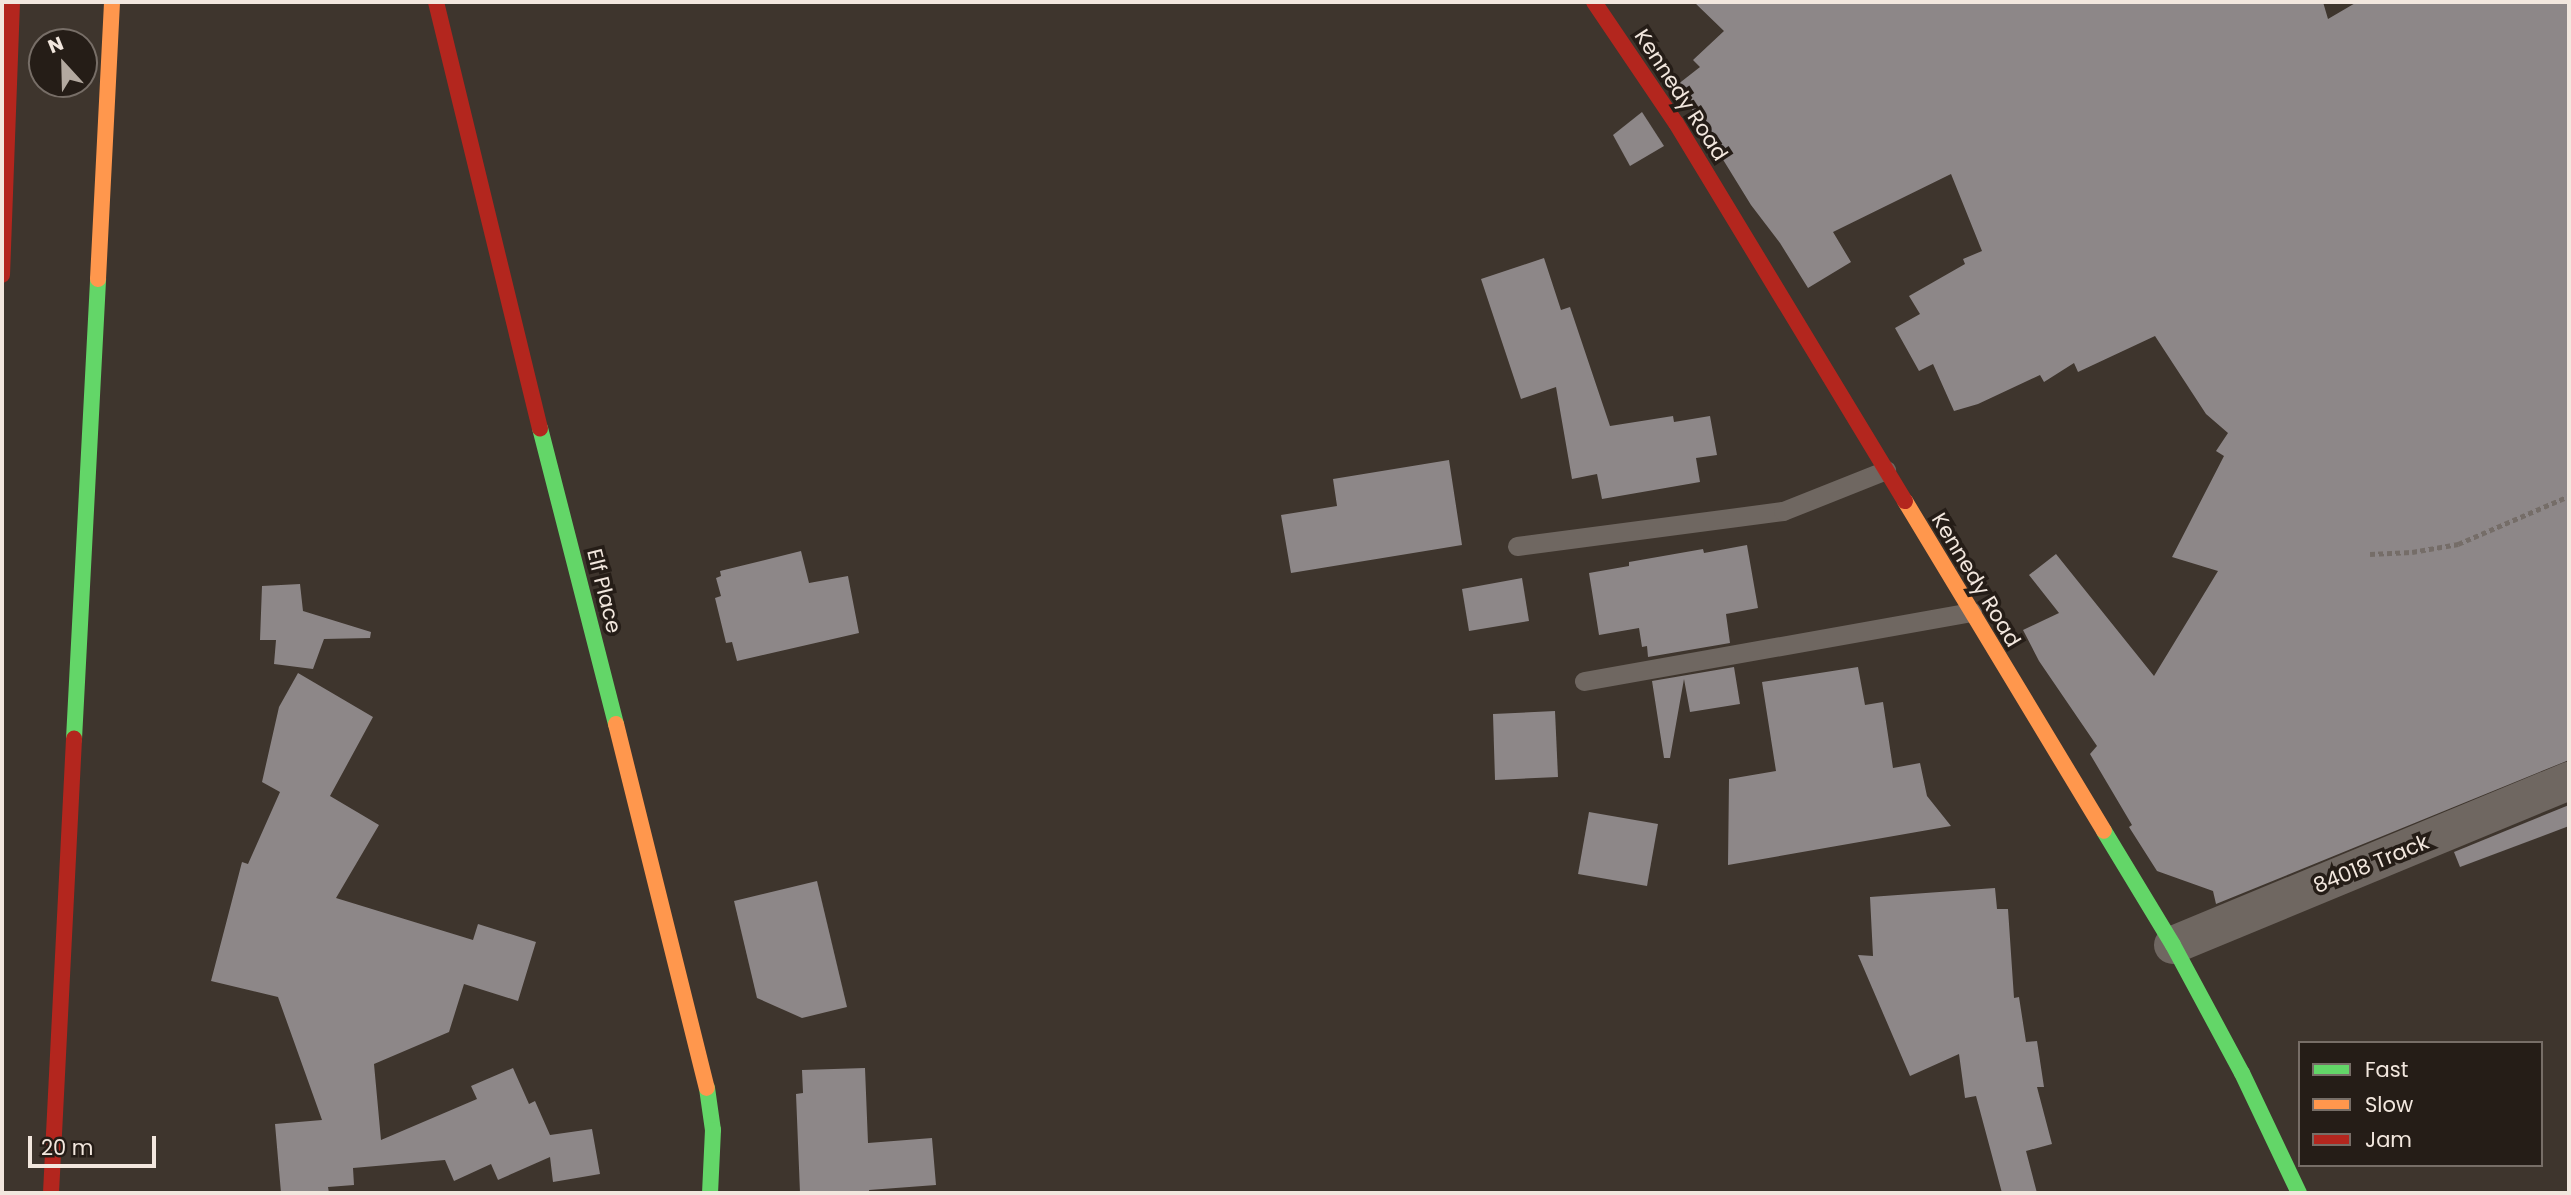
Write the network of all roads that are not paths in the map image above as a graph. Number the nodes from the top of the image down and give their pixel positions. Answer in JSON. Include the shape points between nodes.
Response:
{"nodes":[{"id":1,"x":12,"y":2,"type":"edge"},
{"id":2,"x":113,"y":2,"type":"edge"},
{"id":3,"x":436,"y":2,"type":"edge"},
{"id":4,"x":1594,"y":2,"type":"edge"},
{"id":5,"x":2,"y":275,"type":"edge"},
{"id":6,"x":1886,"y":470,"type":"junction"},
{"id":7,"x":1517,"y":546,"type":"dead end"},
{"id":8,"x":1972,"y":612,"type":"junction"},
{"id":9,"x":1584,"y":681,"type":"dead end"},
{"id":10,"x":2569,"y":781,"type":"edge"},
{"id":11,"x":2173,"y":945,"type":"junction"},
{"id":12,"x":51,"y":1193,"type":"edge"},
{"id":13,"x":710,"y":1193,"type":"edge"},
{"id":14,"x":2299,"y":1193,"type":"edge"}],
"edges":[{"from":1,"to":5,"type":"main road"},
{"from":2,"to":12,"type":"main road"},
{"from":3,"to":13,"type":"main road","name":"Elf Place","via":[[697,1039],[713,1130]]},
{"from":4,"to":6,"type":"main road","name":"Kennedy Road","via":[[1676,123]]},
{"from":6,"to":7,"type":"lane","via":[[1783,512]]},
{"from":6,"to":8,"type":"main road","name":"Kennedy Road"},
{"from":8,"to":9,"type":"lane"},
{"from":8,"to":11,"type":"main road","name":"Kennedy Road"},
{"from":10,"to":11,"type":"street","name":"84018 Track"},
{"from":11,"to":14,"type":"main road","name":"Kennedy Road","via":[[2242,1073]]}]}
